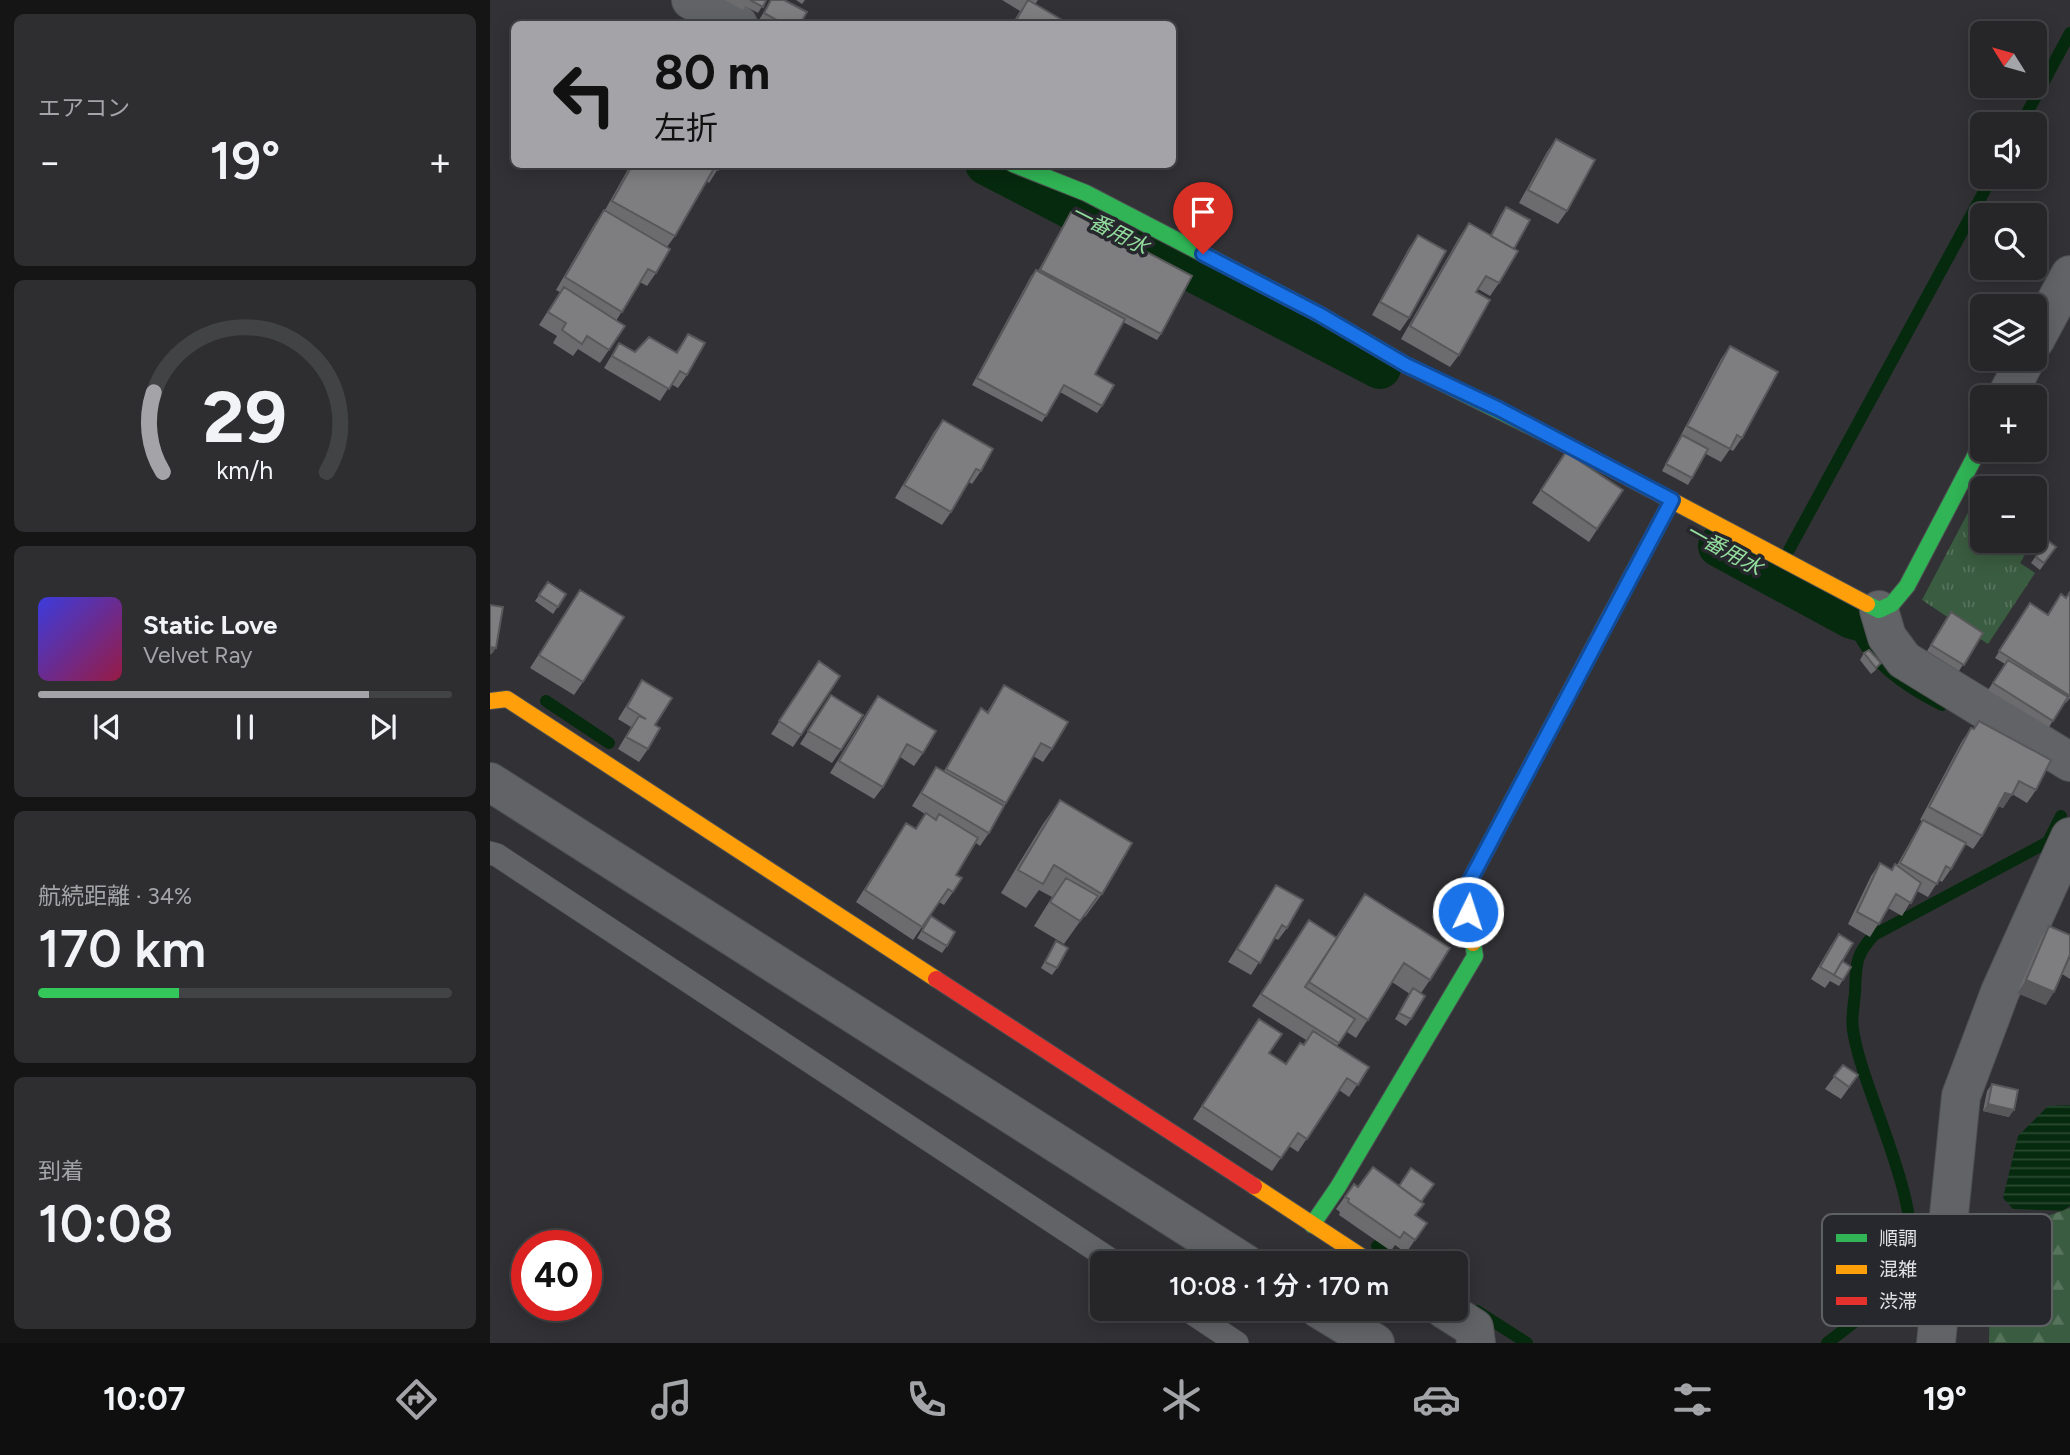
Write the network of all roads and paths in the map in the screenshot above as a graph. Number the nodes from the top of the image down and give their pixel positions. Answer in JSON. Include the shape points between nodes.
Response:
{"nodes":[{"id":1,"x":691,"y":0,"type":"edge"},
{"id":2,"x":732,"y":21,"type":"edge"},
{"id":3,"x":1023,"y":168,"type":"edge"},
{"id":4,"x":2070,"y":275,"type":"edge"},
{"id":5,"x":2047,"y":318,"type":"edge"},
{"id":6,"x":1972,"y":462,"type":"edge"},
{"id":7,"x":1667,"y":511,"type":"junction"},
{"id":8,"x":1879,"y":610,"type":"junction"},
{"id":9,"x":490,"y":701,"type":"edge"},
{"id":10,"x":2070,"y":762,"type":"edge"},
{"id":11,"x":490,"y":782,"type":"edge"},
{"id":12,"x":2070,"y":837,"type":"edge"},
{"id":13,"x":490,"y":853,"type":"edge"},
{"id":14,"x":1949,"y":1214,"type":"edge"},
{"id":15,"x":1315,"y":1221,"type":"junction"},
{"id":16,"x":1097,"y":1251,"type":"edge"},
{"id":17,"x":1226,"y":1251,"type":"edge"},
{"id":18,"x":1355,"y":1251,"type":"edge"},
{"id":19,"x":1204,"y":1321,"type":"edge"},
{"id":20,"x":1339,"y":1321,"type":"edge"},
{"id":21,"x":1463,"y":1321,"type":"edge"},
{"id":22,"x":1237,"y":1343,"type":"edge"},
{"id":23,"x":1375,"y":1343,"type":"edge"},
{"id":24,"x":1476,"y":1343,"type":"edge"}],
"edges":[{"from":1,"to":2,"type":"street"},
{"from":3,"to":7,"type":"street","via":[[1086,193],[1319,314],[1406,365],[1499,409]]},
{"from":4,"to":5,"type":"street"},
{"from":6,"to":8,"type":"street","via":[[1907,586],[1892,604]]},
{"from":7,"to":8,"type":"street"},
{"from":7,"to":15,"type":"street","via":[[1465,890],[1475,956]]},
{"from":8,"to":10,"type":"street","via":[[1887,637],[1904,660]]},
{"from":9,"to":15,"type":"street","via":[[507,699]]},
{"from":11,"to":17,"type":"street"},
{"from":12,"to":14,"type":"street","via":[[2000,992],[1961,1096]]},
{"from":13,"to":16,"type":"lane"},
{"from":15,"to":18,"type":"street"},
{"from":19,"to":22,"type":"lane"},
{"from":20,"to":23,"type":"street"},
{"from":21,"to":24,"type":"street","via":[[1474,1328]]}]}
